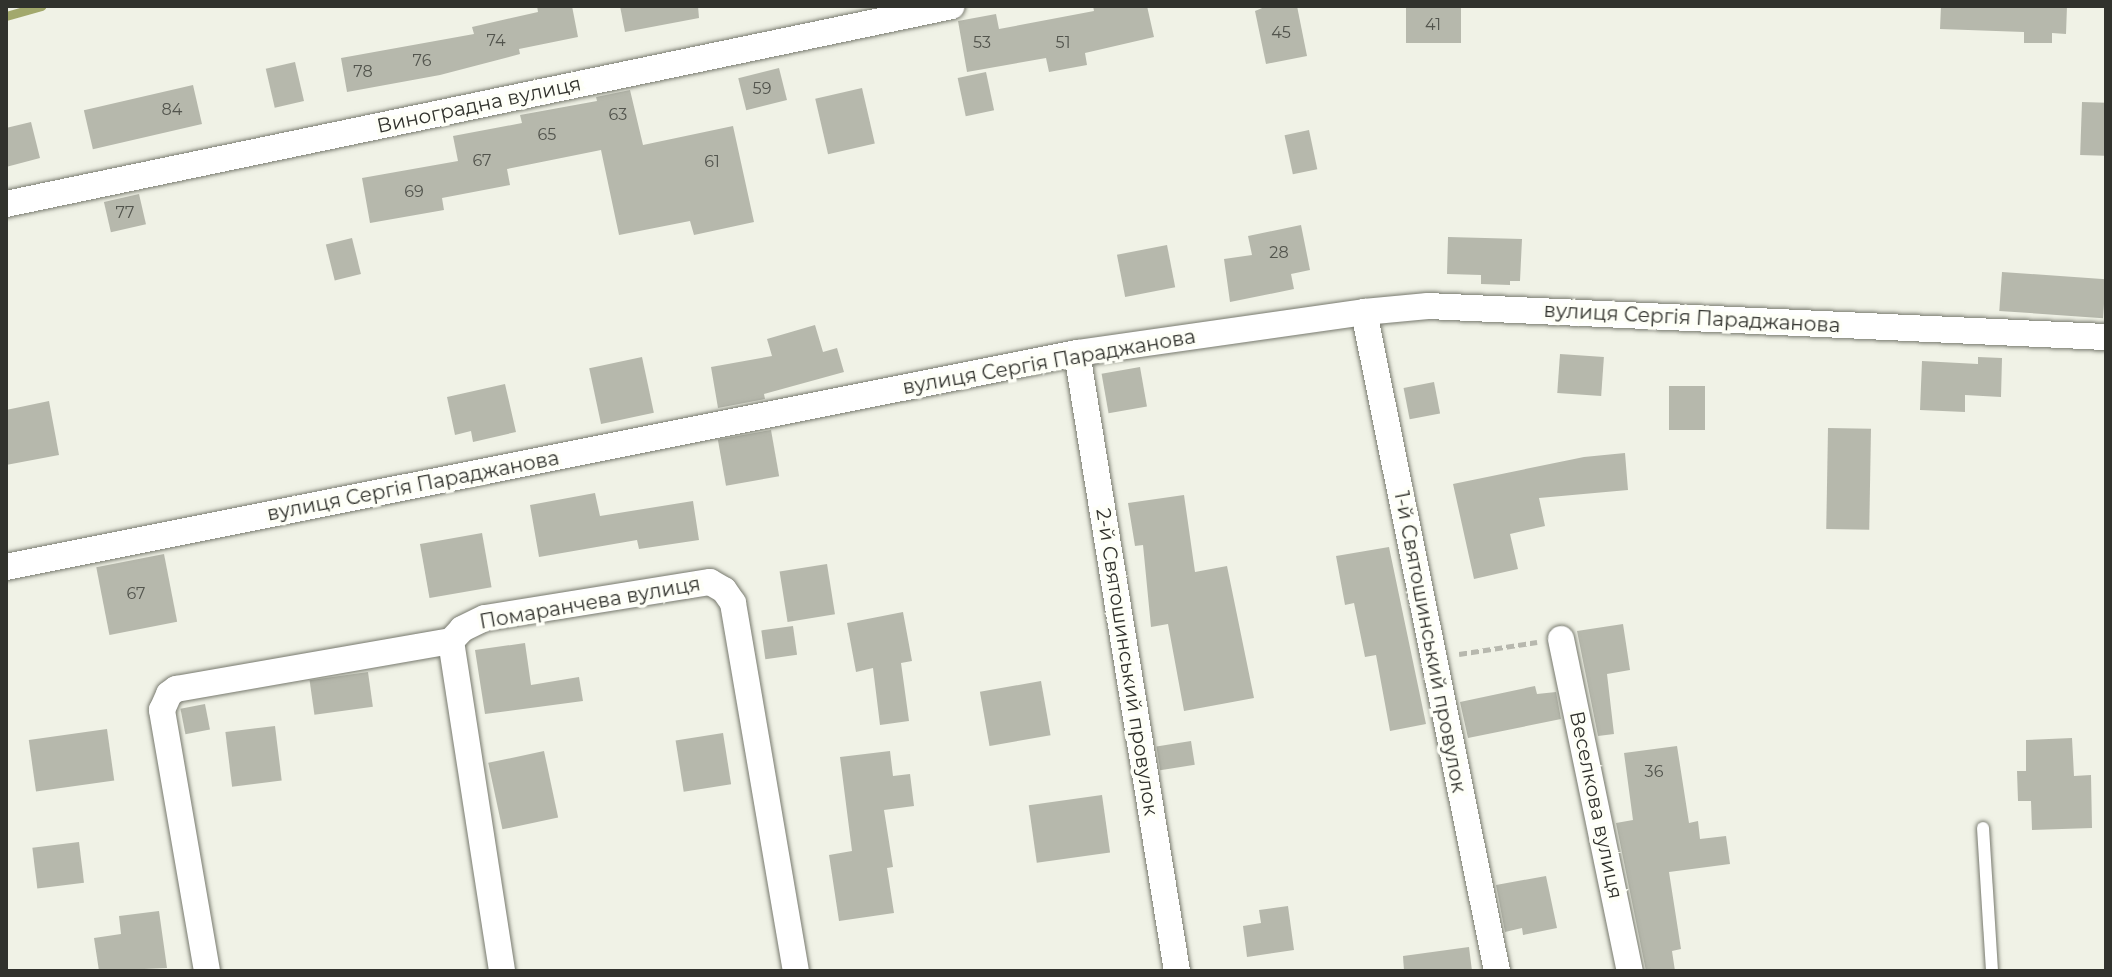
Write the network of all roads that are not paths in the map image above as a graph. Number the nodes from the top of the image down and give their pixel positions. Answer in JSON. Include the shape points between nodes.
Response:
{"nodes":[{"id":1,"x":952,"y":6,"type":"edge"},
{"id":2,"x":6,"y":204,"type":"edge"},
{"id":3,"x":1364,"y":312,"type":"junction"},
{"id":4,"x":2106,"y":337,"type":"edge"},
{"id":5,"x":1077,"y":353,"type":"junction"},
{"id":6,"x":6,"y":567,"type":"edge"},
{"id":7,"x":1561,"y":639,"type":"road end"},
{"id":8,"x":451,"y":641,"type":"junction"},
{"id":9,"x":1983,"y":828,"type":"dead end"},
{"id":10,"x":207,"y":971,"type":"edge"},
{"id":11,"x":502,"y":971,"type":"edge"},
{"id":12,"x":796,"y":971,"type":"edge"},
{"id":13,"x":1177,"y":971,"type":"edge"},
{"id":14,"x":1497,"y":971,"type":"edge"},
{"id":15,"x":1630,"y":971,"type":"edge"},
{"id":16,"x":1992,"y":971,"type":"edge"}],
"edges":[{"from":1,"to":2,"type":"street","name":"Виноградна вулиця"},
{"from":3,"to":4,"type":"street","name":"вулиця Сергія Параджанова","via":[[1428,306]]},
{"from":3,"to":5,"type":"street","name":"вулиця Сергія Параджанова"},
{"from":3,"to":14,"type":"street","name":"1-й Святошинський провулок"},
{"from":5,"to":6,"type":"street","name":"вулиця Сергія Параджанова"},
{"from":5,"to":13,"type":"street","name":"2-й Святошинський провулок"},
{"from":7,"to":15,"type":"street","name":"Веселкова вулиця"},
{"from":8,"to":10,"type":"street","name":"Помаранчева вулиця","via":[[176,689],[163,701]]},
{"from":8,"to":11,"type":"street"},
{"from":8,"to":12,"type":"street","name":"Помаранчева вулиця","via":[[485,618],[710,582],[724,590],[733,603]]},
{"from":9,"to":16,"type":"lane"}]}
